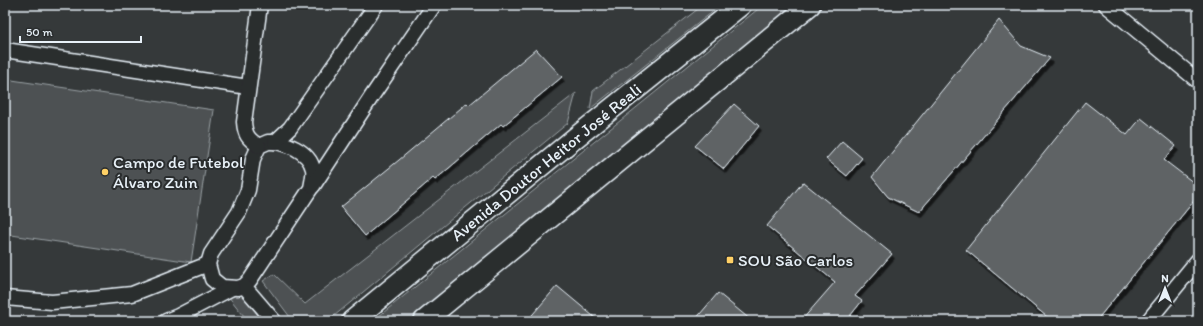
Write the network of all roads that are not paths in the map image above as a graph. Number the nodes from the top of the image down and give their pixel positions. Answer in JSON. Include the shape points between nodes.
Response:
{"nodes":[{"id":1,"x":260,"y":5,"type":"edge"},
{"id":2,"x":376,"y":5,"type":"edge"},
{"id":3,"x":434,"y":5,"type":"edge"},
{"id":4,"x":741,"y":5,"type":"edge"},
{"id":5,"x":810,"y":5,"type":"edge"},
{"id":6,"x":1106,"y":5,"type":"edge"},
{"id":7,"x":5,"y":50,"type":"edge"},
{"id":8,"x":1198,"y":81,"type":"edge"},
{"id":9,"x":248,"y":87,"type":"junction"},
{"id":10,"x":275,"y":142,"type":"junction"},
{"id":11,"x":259,"y":146,"type":"junction"},
{"id":12,"x":311,"y":188,"type":"junction"},
{"id":13,"x":1198,"y":260,"type":"edge"},
{"id":14,"x":208,"y":264,"type":"junction"},
{"id":15,"x":238,"y":287,"type":"junction"},
{"id":16,"x":5,"y":298,"type":"edge"},
{"id":17,"x":166,"y":321,"type":"edge"},
{"id":18,"x":274,"y":321,"type":"edge"},
{"id":19,"x":352,"y":321,"type":"edge"},
{"id":20,"x":424,"y":321,"type":"edge"},
{"id":21,"x":1148,"y":321,"type":"edge"}],
"edges":[{"from":1,"to":9,"type":"street"},
{"from":2,"to":10,"type":"street","via":[[290,128]]},
{"from":3,"to":12,"type":"street"},
{"from":4,"to":19,"type":"main road","name":"Avenida Doutor Heitor José Reali"},
{"from":5,"to":20,"type":"main road"},
{"from":6,"to":8,"type":"street"},
{"from":7,"to":9,"type":"street"},
{"from":9,"to":11,"type":"street","via":[[245,130],[250,140]]},
{"from":10,"to":11,"type":"street"},
{"from":10,"to":12,"type":"street","via":[[306,155],[313,170]]},
{"from":11,"to":14,"type":"street","via":[[253,159],[248,190],[239,212],[211,254]]},
{"from":12,"to":15,"type":"street","via":[[250,280]]},
{"from":13,"to":21,"type":"street"},
{"from":14,"to":15,"type":"street","via":[[212,279],[222,287]]},
{"from":14,"to":16,"type":"street","via":[[132,294],[52,302]]},
{"from":15,"to":17,"type":"street"},
{"from":15,"to":18,"type":"street"}]}
